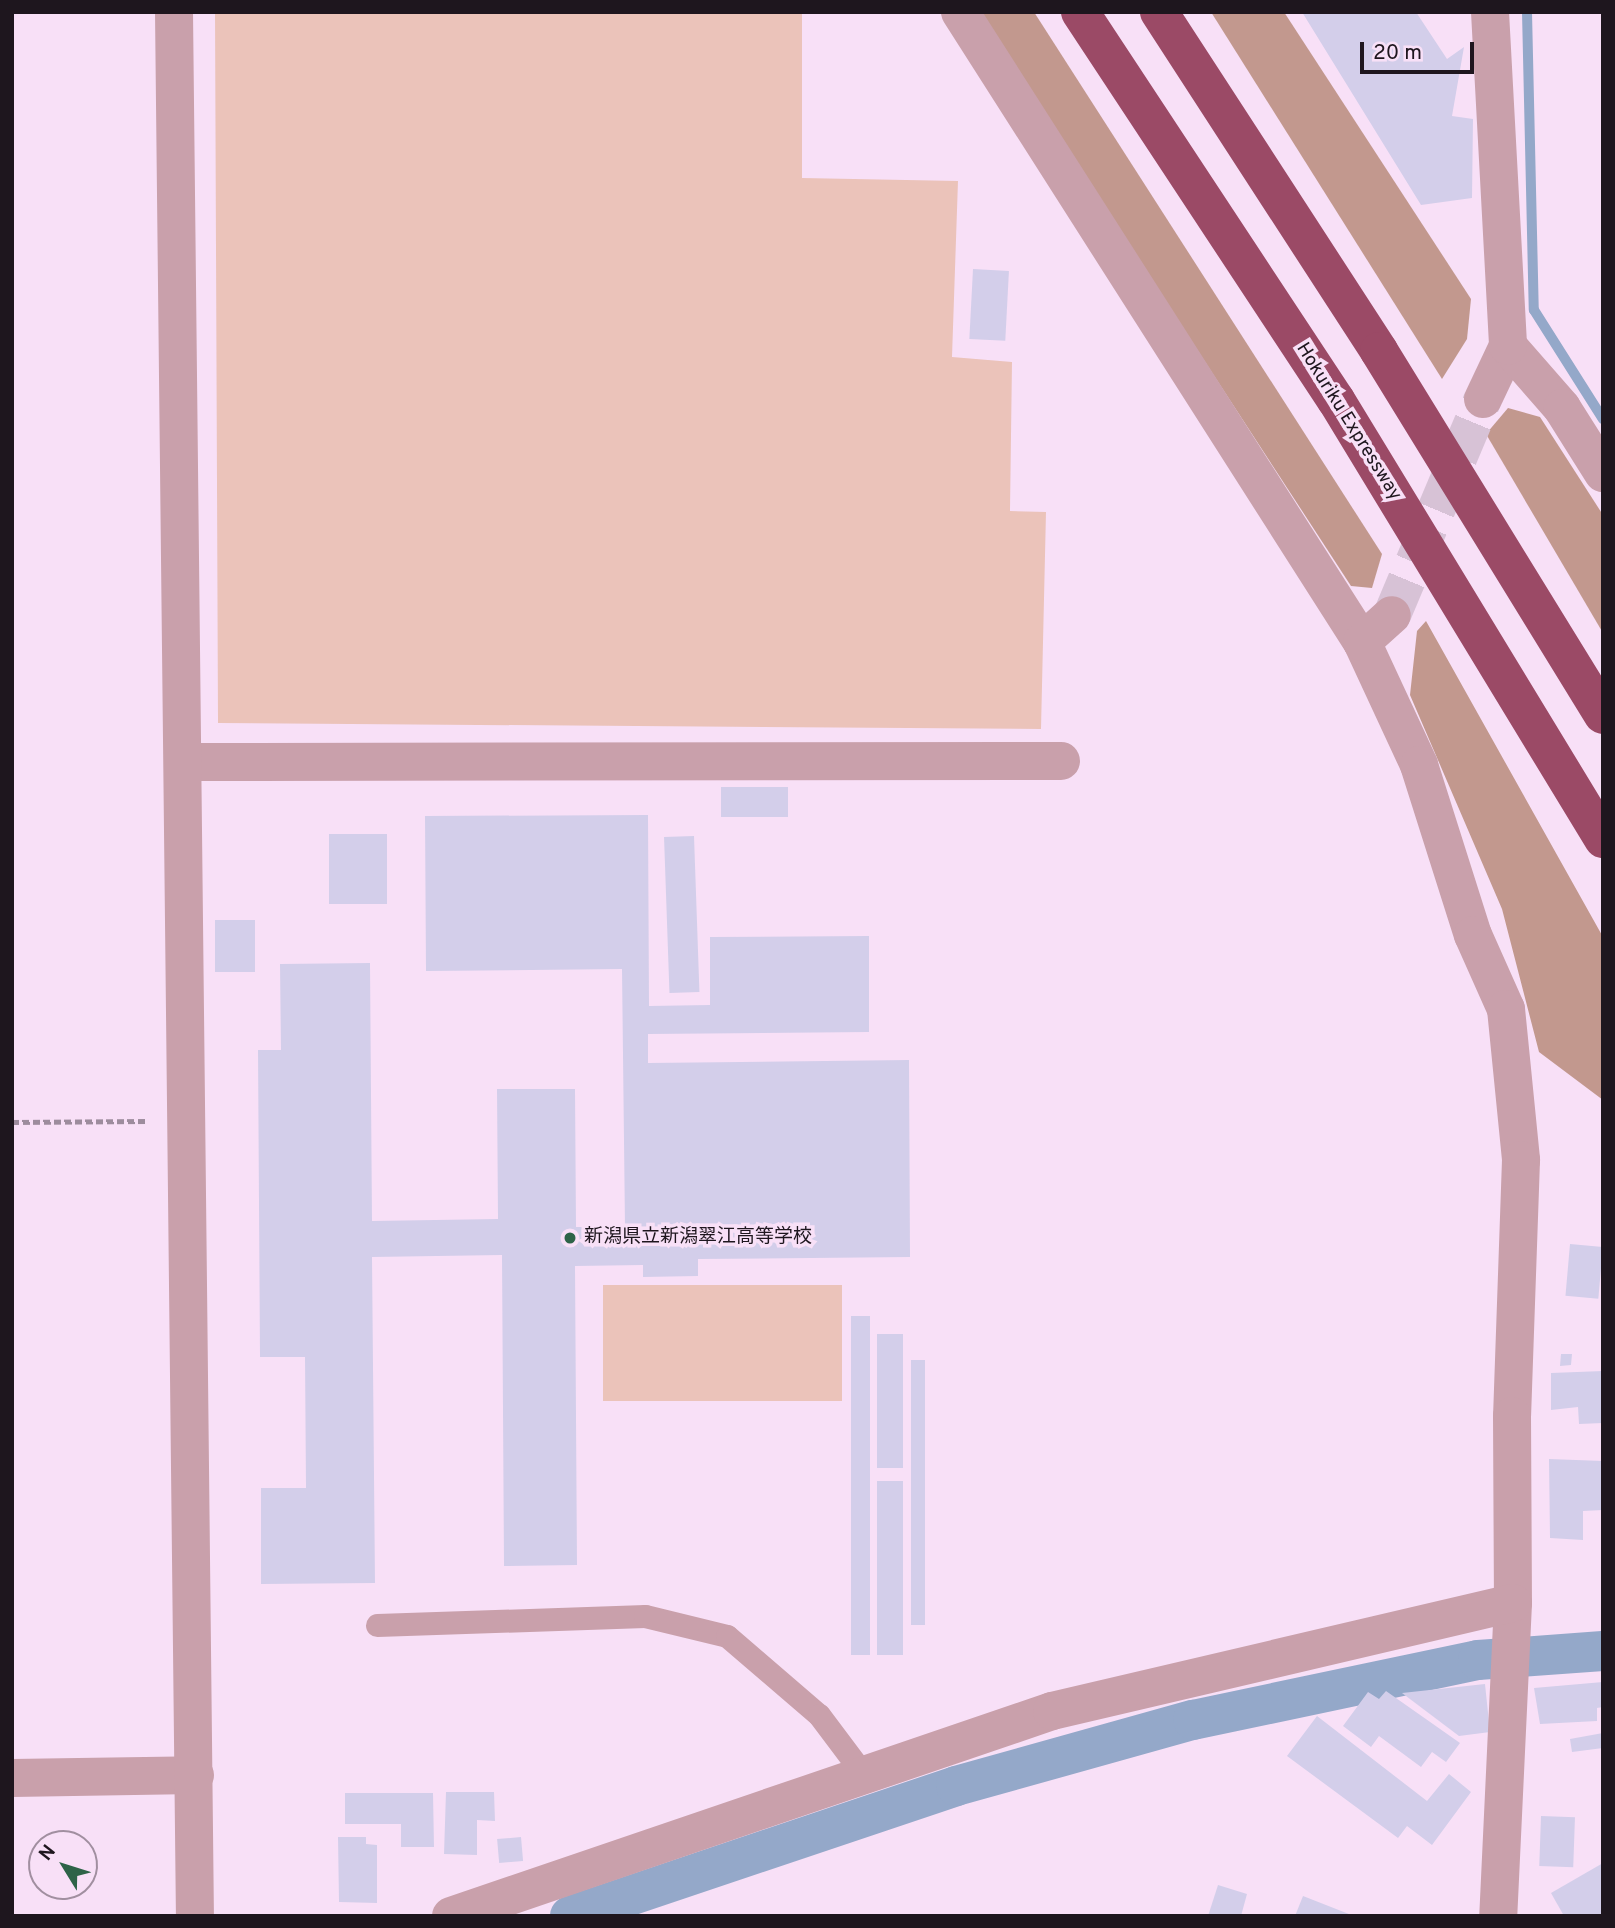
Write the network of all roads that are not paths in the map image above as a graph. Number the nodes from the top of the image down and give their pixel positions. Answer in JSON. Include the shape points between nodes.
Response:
{"nodes":[{"id":1,"x":174,"y":12,"type":"edge"},
{"id":2,"x":960,"y":12,"type":"edge"},
{"id":3,"x":1080,"y":12,"type":"edge"},
{"id":4,"x":1159,"y":12,"type":"edge"},
{"id":5,"x":1490,"y":12,"type":"edge"},
{"id":6,"x":1508,"y":346,"type":"junction"},
{"id":7,"x":1483,"y":399,"type":"tunnel mouth"},
{"id":8,"x":1603,"y":473,"type":"edge"},
{"id":9,"x":1392,"y":615,"type":"tunnel mouth"},
{"id":10,"x":1362,"y":642,"type":"junction"},
{"id":11,"x":1603,"y":715,"type":"edge"},
{"id":12,"x":1061,"y":761,"type":"dead end"},
{"id":13,"x":184,"y":762,"type":"junction"},
{"id":14,"x":1603,"y":839,"type":"edge"},
{"id":15,"x":1513,"y":1603,"type":"junction"},
{"id":16,"x":377,"y":1625,"type":"dead end"},
{"id":17,"x":195,"y":1775,"type":"junction"},
{"id":18,"x":864,"y":1775,"type":"junction"},
{"id":19,"x":12,"y":1777,"type":"edge"},
{"id":20,"x":195,"y":1916,"type":"edge"},
{"id":21,"x":452,"y":1916,"type":"edge"},
{"id":22,"x":1498,"y":1916,"type":"edge"}],
"edges":[{"from":1,"to":13,"type":"street"},
{"from":2,"to":10,"type":"street"},
{"from":3,"to":14,"type":"highway","name":"Hokuriku Expressway","via":[[1336,400]]},
{"from":4,"to":11,"type":"highway","via":[[1379,351]]},
{"from":5,"to":6,"type":"street"},
{"from":6,"to":7,"type":"street"},
{"from":6,"to":8,"type":"street","via":[[1562,408]]},
{"from":9,"to":10,"type":"street"},
{"from":10,"to":15,"type":"street","via":[[1419,765],[1473,935],[1506,1009],[1521,1160],[1512,1416]]},
{"from":12,"to":13,"type":"street"},
{"from":13,"to":17,"type":"street"},
{"from":15,"to":18,"type":"street","via":[[1052,1711]]},
{"from":15,"to":22,"type":"street"},
{"from":16,"to":18,"type":"lane","via":[[645,1616],[727,1636],[819,1716]]},
{"from":17,"to":19,"type":"street"},
{"from":17,"to":20,"type":"street"},
{"from":18,"to":21,"type":"street"}]}
